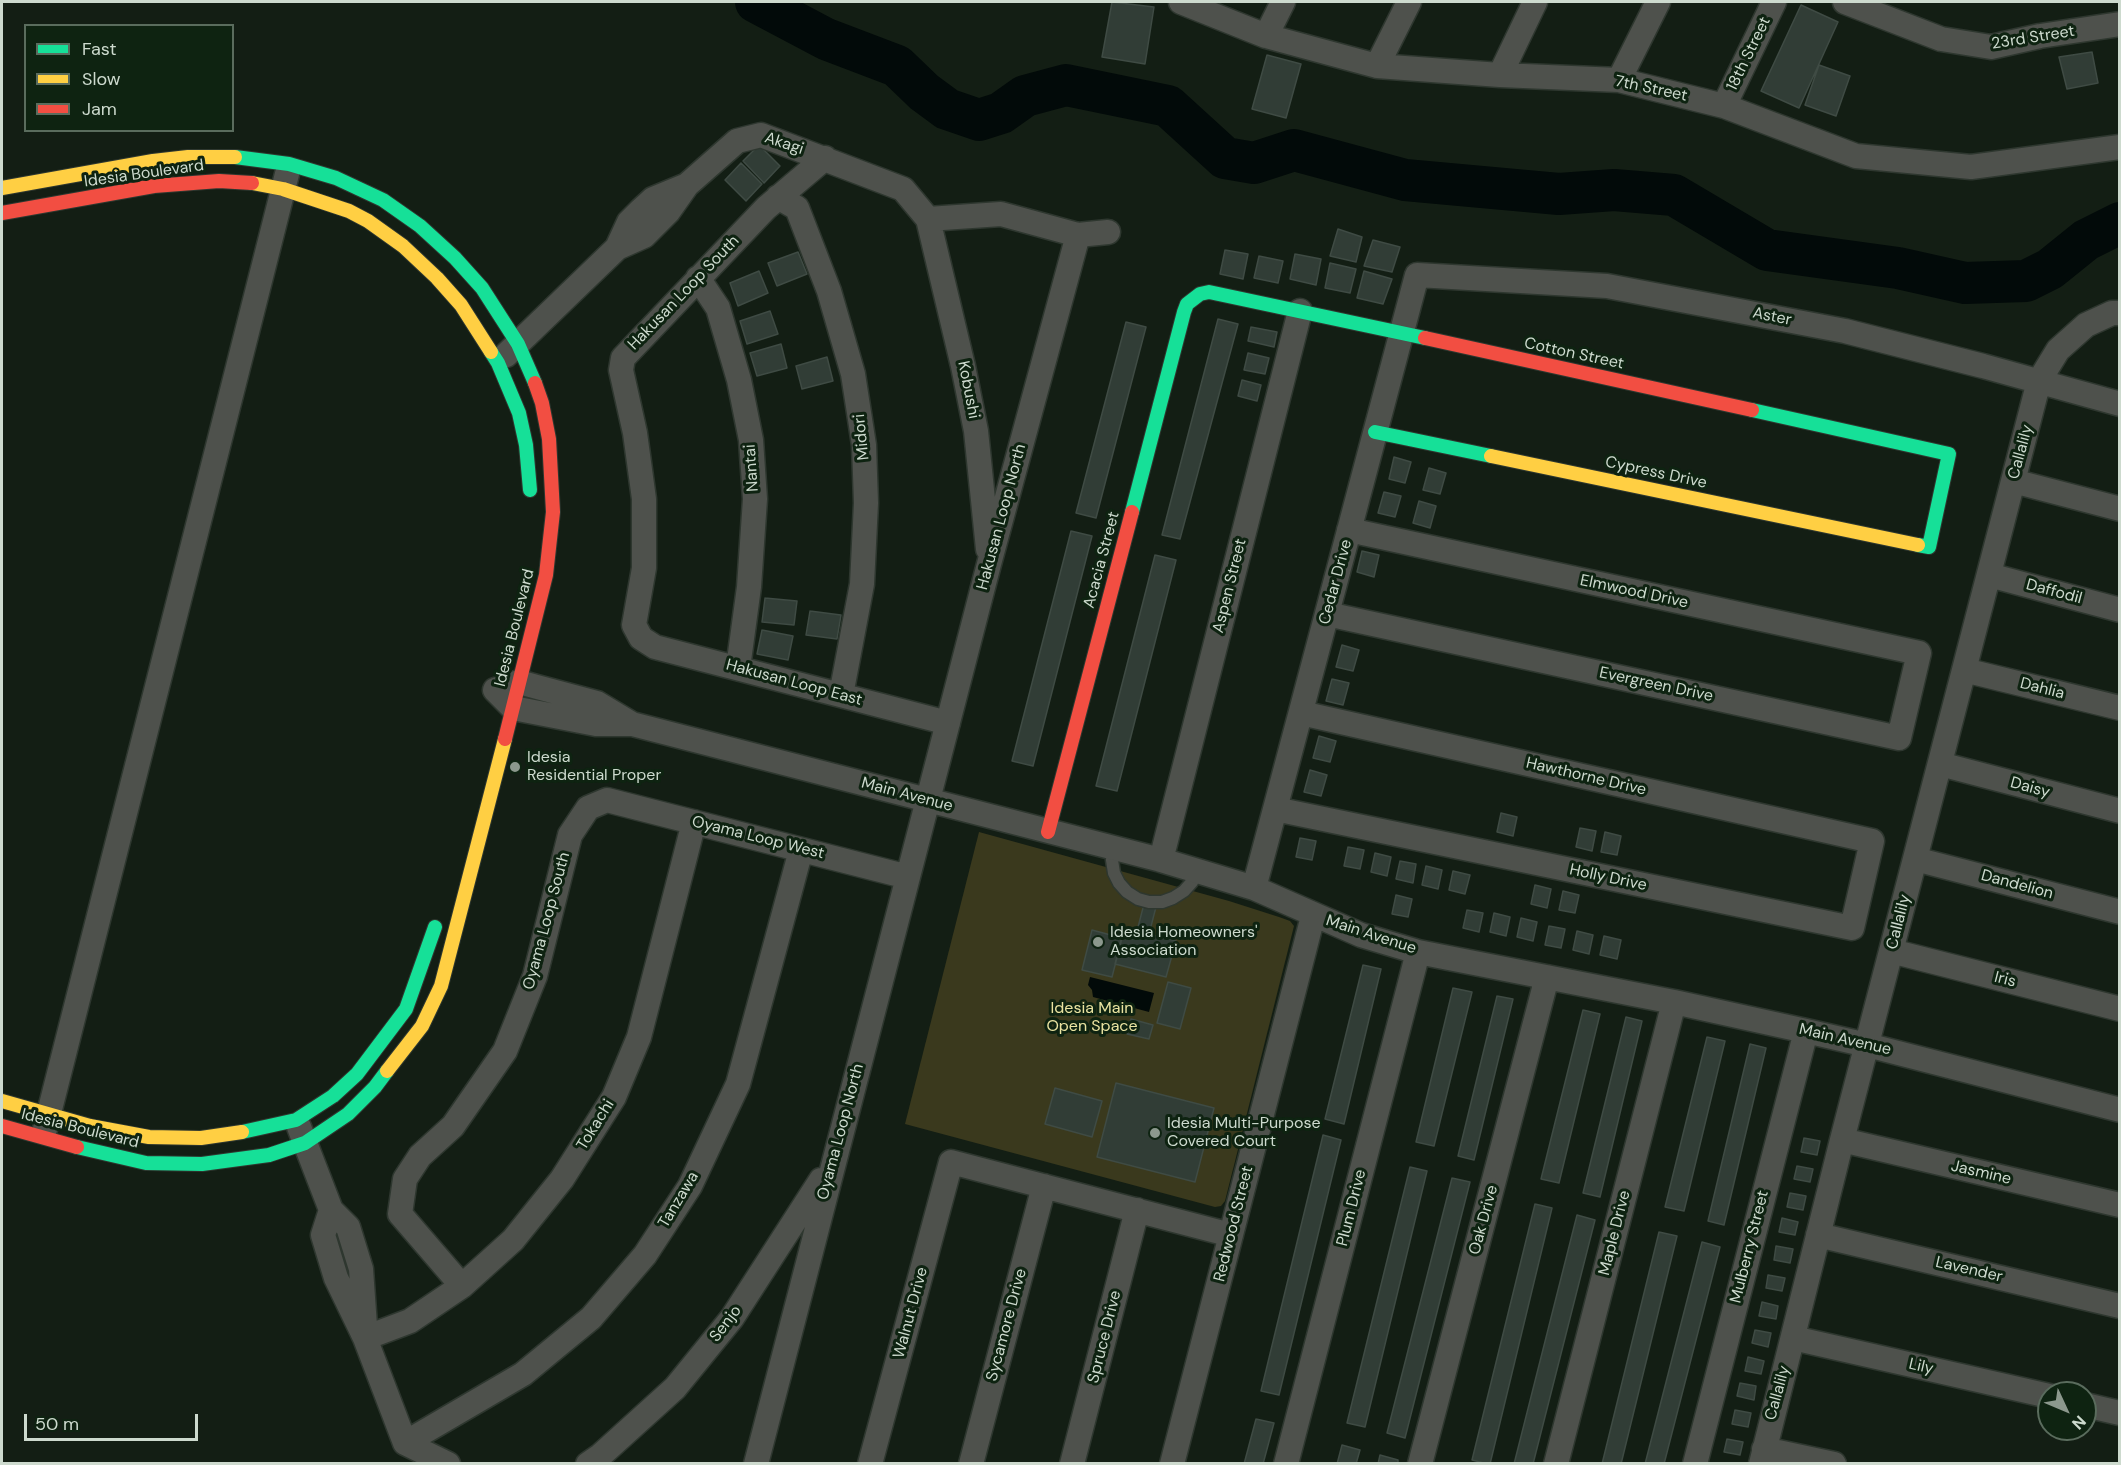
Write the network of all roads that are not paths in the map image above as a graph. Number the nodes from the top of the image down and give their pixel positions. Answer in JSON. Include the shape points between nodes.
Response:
{"nodes":[{"id":1,"x":1181,"y":2,"type":"edge"},
{"id":2,"x":1283,"y":2,"type":"edge"},
{"id":3,"x":1409,"y":2,"type":"edge"},
{"id":4,"x":1535,"y":2,"type":"edge"},
{"id":5,"x":1658,"y":2,"type":"edge"},
{"id":6,"x":1774,"y":2,"type":"edge"},
{"id":7,"x":1845,"y":2,"type":"edge"},
{"id":8,"x":2120,"y":24,"type":"edge"},
{"id":9,"x":1266,"y":36,"type":"junction"},
{"id":10,"x":1377,"y":66,"type":"junction"},
{"id":11,"x":1500,"y":75,"type":"junction"},
{"id":12,"x":1619,"y":80,"type":"junction"},
{"id":13,"x":1724,"y":106,"type":"junction"},
{"id":14,"x":2120,"y":147,"type":"edge"},
{"id":15,"x":825,"y":158,"type":"junction"},
{"id":16,"x":289,"y":165,"type":"junction"},
{"id":17,"x":2,"y":188,"type":"edge"},
{"id":18,"x":283,"y":189,"type":"junction"},
{"id":19,"x":778,"y":198,"type":"junction"},
{"id":20,"x":2,"y":213,"type":"edge"},
{"id":21,"x":928,"y":219,"type":"junction"},
{"id":22,"x":1108,"y":232,"type":"dead end"},
{"id":23,"x":1078,"y":235,"type":"junction"},
{"id":24,"x":1417,"y":275,"type":"joint"},
{"id":25,"x":698,"y":278,"type":"junction"},
{"id":26,"x":1193,"y":298,"type":"joint"},
{"id":27,"x":1300,"y":311,"type":"junction"},
{"id":28,"x":2120,"y":313,"type":"edge"},
{"id":29,"x":1402,"y":333,"type":"junction"},
{"id":30,"x":518,"y":344,"type":"junction"},
{"id":31,"x":498,"y":363,"type":"junction"},
{"id":32,"x":2039,"y":381,"type":"junction"},
{"id":33,"x":2120,"y":404,"type":"edge"},
{"id":34,"x":1375,"y":432,"type":"junction"},
{"id":35,"x":2013,"y":481,"type":"junction"},
{"id":36,"x":531,"y":508,"type":"dead end"},
{"id":37,"x":2120,"y":509,"type":"edge"},
{"id":38,"x":1349,"y":530,"type":"junction"},
{"id":39,"x":1929,"y":547,"type":"joint"},
{"id":40,"x":989,"y":564,"type":"junction"},
{"id":41,"x":1989,"y":575,"type":"junction"},
{"id":42,"x":2120,"y":610,"type":"edge"},
{"id":43,"x":1327,"y":614,"type":"junction"},
{"id":44,"x":641,"y":638,"type":"joint"},
{"id":45,"x":1919,"y":653,"type":"joint"},
{"id":46,"x":738,"y":668,"type":"junction"},
{"id":47,"x":1964,"y":670,"type":"junction"},
{"id":48,"x":503,"y":692,"type":"junction"},
{"id":49,"x":841,"y":695,"type":"junction"},
{"id":50,"x":2120,"y":708,"type":"edge"},
{"id":51,"x":1301,"y":713,"type":"junction"},
{"id":52,"x":948,"y":723,"type":"junction"},
{"id":53,"x":1940,"y":764,"type":"junction"},
{"id":54,"x":607,"y":800,"type":"joint"},
{"id":55,"x":928,"y":801,"type":"junction"},
{"id":56,"x":1275,"y":809,"type":"junction"},
{"id":57,"x":2120,"y":811,"type":"edge"},
{"id":58,"x":694,"y":822,"type":"junction"},
{"id":59,"x":1048,"y":832,"type":"junction"},
{"id":60,"x":1872,"y":841,"type":"joint"},
{"id":61,"x":1113,"y":848,"type":"junction"},
{"id":62,"x":801,"y":850,"type":"junction"},
{"id":63,"x":1915,"y":859,"type":"junction"},
{"id":64,"x":1161,"y":860,"type":"junction"},
{"id":65,"x":1197,"y":871,"type":"junction"},
{"id":66,"x":908,"y":877,"type":"junction"},
{"id":67,"x":1254,"y":888,"type":"junction"},
{"id":68,"x":2120,"y":912,"type":"edge"},
{"id":69,"x":1313,"y":916,"type":"junction"},
{"id":70,"x":437,"y":919,"type":"dead end"},
{"id":71,"x":1891,"y":951,"type":"junction"},
{"id":72,"x":1418,"y":952,"type":"junction"},
{"id":73,"x":1547,"y":977,"type":"junction"},
{"id":74,"x":1674,"y":1002,"type":"junction"},
{"id":75,"x":2120,"y":1009,"type":"edge"},
{"id":76,"x":1806,"y":1031,"type":"junction"},
{"id":77,"x":1867,"y":1045,"type":"junction"},
{"id":78,"x":2,"y":1101,"type":"edge"},
{"id":79,"x":2120,"y":1110,"type":"edge"},
{"id":80,"x":49,"y":1113,"type":"junction"},
{"id":81,"x":296,"y":1119,"type":"junction"},
{"id":82,"x":2,"y":1126,"type":"edge"},
{"id":83,"x":43,"y":1137,"type":"junction"},
{"id":84,"x":1842,"y":1140,"type":"junction"},
{"id":85,"x":305,"y":1143,"type":"junction"},
{"id":86,"x":834,"y":1160,"type":"junction"},
{"id":87,"x":1044,"y":1186,"type":"junction"},
{"id":88,"x":2120,"y":1205,"type":"edge"},
{"id":89,"x":1137,"y":1210,"type":"junction"},
{"id":90,"x":1231,"y":1235,"type":"junction"},
{"id":91,"x":1818,"y":1235,"type":"junction"},
{"id":92,"x":462,"y":1286,"type":"junction"},
{"id":93,"x":2120,"y":1306,"type":"edge"},
{"id":94,"x":365,"y":1338,"type":"junction"},
{"id":95,"x":1793,"y":1338,"type":"junction"},
{"id":96,"x":2037,"y":1393,"type":"edge"},
{"id":97,"x":2097,"y":1408,"type":"edge"},
{"id":98,"x":2120,"y":1413,"type":"edge"},
{"id":99,"x":405,"y":1443,"type":"junction"},
{"id":100,"x":1762,"y":1456,"type":"edge"},
{"id":101,"x":448,"y":1464,"type":"edge"},
{"id":102,"x":588,"y":1464,"type":"edge"},
{"id":103,"x":756,"y":1464,"type":"edge"},
{"id":104,"x":870,"y":1464,"type":"edge"},
{"id":105,"x":971,"y":1464,"type":"edge"},
{"id":106,"x":1072,"y":1464,"type":"edge"},
{"id":107,"x":1172,"y":1464,"type":"edge"},
{"id":108,"x":1286,"y":1464,"type":"edge"},
{"id":109,"x":1420,"y":1464,"type":"edge"},
{"id":110,"x":1556,"y":1464,"type":"edge"},
{"id":111,"x":1695,"y":1464,"type":"edge"},
{"id":112,"x":1834,"y":1464,"type":"edge"}],
"edges":[{"from":1,"to":9,"type":"street","name":"7th Street"},
{"from":2,"to":9,"type":"street"},
{"from":3,"to":10,"type":"street"},
{"from":4,"to":11,"type":"street"},
{"from":5,"to":12,"type":"street"},
{"from":6,"to":13,"type":"street","name":"18th Street"},
{"from":7,"to":8,"type":"street","name":"23rd Street","via":[[1941,39],[1991,47]]},
{"from":9,"to":10,"type":"street","name":"7th Street"},
{"from":10,"to":11,"type":"street","name":"7th Street"},
{"from":11,"to":12,"type":"street","name":"7th Street"},
{"from":12,"to":13,"type":"street","name":"7th Street"},
{"from":13,"to":14,"type":"street","name":"7th Street","via":[[1856,156],[1971,167]]},
{"from":15,"to":19,"type":"street","name":"Hakusan Loop South"},
{"from":15,"to":21,"type":"street","name":"Akagi","via":[[903,189]]},
{"from":15,"to":30,"type":"street","name":"Akagi","via":[[761,135],[738,141],[687,185],[644,236],[617,248]]},
{"from":16,"to":17,"type":"street","name":"Idesia Boulevard","via":[[224,156],[188,157]]},
{"from":16,"to":18,"type":"street"},
{"from":16,"to":30,"type":"street","name":"Idesia Boulevard","via":[[360,188],[420,226],[482,288]]},
{"from":18,"to":20,"type":"street","name":"Idesia Boulevard","via":[[247,182],[189,182]]},
{"from":18,"to":31,"type":"street","name":"Idesia Boulevard","via":[[349,211],[403,246],[461,305]]},
{"from":18,"to":80,"type":"street"},
{"from":19,"to":25,"type":"street","name":"Hakusan Loop South"},
{"from":19,"to":49,"type":"street","name":"Midori","via":[[797,208],[829,291],[853,374],[864,445],[862,584]]},
{"from":21,"to":23,"type":"street","via":[[1001,214]]},
{"from":21,"to":40,"type":"street","name":"Kobushi","via":[[976,431]]},
{"from":22,"to":23,"type":"street"},
{"from":23,"to":40,"type":"street","name":"Hakusan Loop North"},
{"from":24,"to":29,"type":"street","name":"Cedar Drive"},
{"from":24,"to":32,"type":"street","name":"Aster","via":[[1607,286],[1845,331]]},
{"from":25,"to":44,"type":"street","name":"Hakusan Loop South","via":[[622,358],[644,499],[644,568],[634,625]]},
{"from":25,"to":46,"type":"street","name":"Nantai","via":[[718,309],[739,380],[750,440],[755,499]]},
{"from":26,"to":27,"type":"street","name":"Cotton Street","via":[[1209,292]]},
{"from":26,"to":59,"type":"street","name":"Acacia Street","via":[[1184,312]]},
{"from":27,"to":29,"type":"street","name":"Cotton Street"},
{"from":27,"to":64,"type":"street","name":"Aspen Street"},
{"from":28,"to":32,"type":"street","name":"Callalily","via":[[2086,325],[2058,351]]},
{"from":29,"to":34,"type":"street","name":"Cedar Drive"},
{"from":29,"to":39,"type":"street","name":"Cotton Street","via":[[1949,454]]},
{"from":30,"to":31,"type":"street"},
{"from":30,"to":48,"type":"street","name":"Idesia Boulevard","via":[[531,372],[549,438],[553,512],[546,575]]},
{"from":31,"to":36,"type":"street","name":"Idesia Boulevard","via":[[519,413]]},
{"from":32,"to":33,"type":"street","name":"Aster"},
{"from":32,"to":35,"type":"street","name":"Callalily"},
{"from":34,"to":38,"type":"street","name":"Cedar Drive"},
{"from":34,"to":39,"type":"street","name":"Cypress Drive"},
{"from":35,"to":37,"type":"street"},
{"from":35,"to":41,"type":"street","name":"Callalily"},
{"from":38,"to":43,"type":"street","name":"Cedar Drive"},
{"from":38,"to":45,"type":"street","name":"Elmwood Drive"},
{"from":40,"to":52,"type":"street","name":"Hakusan Loop North"},
{"from":41,"to":42,"type":"street","name":"Daffodil"},
{"from":41,"to":47,"type":"street","name":"Callalily"},
{"from":43,"to":45,"type":"street","name":"Evergreen Drive","via":[[1899,738]]},
{"from":43,"to":51,"type":"street","name":"Cedar Drive"},
{"from":44,"to":46,"type":"street","name":"Hakusan Loop East","via":[[655,646]]},
{"from":46,"to":49,"type":"street","name":"Hakusan Loop East"},
{"from":47,"to":50,"type":"street","name":"Dahlia"},
{"from":47,"to":53,"type":"street","name":"Callalily"},
{"from":48,"to":55,"type":"street","name":"Main Avenue","via":[[596,724],[632,724]]},
{"from":48,"to":85,"type":"street","name":"Idesia Boulevard","via":[[452,949],[441,986],[422,1026],[375,1087],[348,1114]]},
{"from":49,"to":52,"type":"street","name":"Hakusan Loop East"},
{"from":51,"to":56,"type":"street","name":"Cedar Drive"},
{"from":51,"to":60,"type":"street","name":"Hawthorne Drive"},
{"from":52,"to":55,"type":"street","name":"Hakusan Loop North"},
{"from":53,"to":57,"type":"street","name":"Daisy"},
{"from":53,"to":63,"type":"street","name":"Callalily"},
{"from":54,"to":58,"type":"street","name":"Oyama Loop West"},
{"from":54,"to":92,"type":"street","name":"Oyama Loop South","via":[[588,808],[570,835],[536,976],[505,1051],[453,1126],[420,1156],[405,1179],[400,1214]]},
{"from":55,"to":59,"type":"street","name":"Main Avenue"},
{"from":55,"to":66,"type":"street","name":"Oyama Loop North"},
{"from":56,"to":60,"type":"street","name":"Holly Drive","via":[[1852,928]]},
{"from":56,"to":67,"type":"street","name":"Cedar Drive"},
{"from":58,"to":62,"type":"street","name":"Oyama Loop West"},
{"from":58,"to":92,"type":"street","name":"Tokachi","via":[[639,1037],[614,1097],[562,1179],[513,1240]]},
{"from":59,"to":61,"type":"street","name":"Main Avenue"},
{"from":61,"to":64,"type":"street","name":"Main Avenue"},
{"from":61,"to":65,"type":"lane","via":[[1113,867],[1119,883],[1144,900],[1162,902],[1173,898],[1188,887]]},
{"from":62,"to":66,"type":"street","name":"Oyama Loop West"},
{"from":62,"to":99,"type":"street","name":"Tanzawa","via":[[738,1084],[690,1186],[645,1255],[591,1318],[523,1374]]},
{"from":63,"to":68,"type":"street","name":"Dandelion"},
{"from":63,"to":71,"type":"street","name":"Callalily"},
{"from":64,"to":65,"type":"street","name":"Main Avenue"},
{"from":65,"to":67,"type":"street","name":"Main Avenue"},
{"from":66,"to":86,"type":"street","name":"Oyama Loop North"},
{"from":67,"to":69,"type":"street","name":"Main Avenue"},
{"from":69,"to":72,"type":"street","name":"Main Avenue"},
{"from":69,"to":90,"type":"street","name":"Redwood Street"},
{"from":70,"to":81,"type":"street","name":"Idesia Boulevard","via":[[406,1009],[385,1039],[333,1096]]},
{"from":71,"to":75,"type":"street","name":"Iris"},
{"from":71,"to":77,"type":"street","name":"Callalily"},
{"from":72,"to":73,"type":"street","name":"Main Avenue"},
{"from":72,"to":108,"type":"street","name":"Plum Drive"},
{"from":73,"to":74,"type":"street","name":"Main Avenue"},
{"from":73,"to":109,"type":"street","name":"Oak Drive"},
{"from":74,"to":76,"type":"street","name":"Main Avenue"},
{"from":74,"to":110,"type":"street","name":"Maple Drive"},
{"from":76,"to":77,"type":"street","name":"Main Avenue"},
{"from":76,"to":111,"type":"street","name":"Mulberry Street"},
{"from":77,"to":79,"type":"street","name":"Main Avenue"},
{"from":77,"to":84,"type":"street","name":"Callalily"},
{"from":78,"to":80,"type":"street","name":"Idesia Boulevard"},
{"from":80,"to":81,"type":"street","name":"Idesia Boulevard","via":[[149,1137],[235,1134]]},
{"from":80,"to":83,"type":"street"},
{"from":81,"to":85,"type":"street"},
{"from":82,"to":83,"type":"street","name":"Idesia Boulevard"},
{"from":83,"to":85,"type":"street","name":"Idesia Boulevard","via":[[146,1163],[191,1164],[269,1155]]},
{"from":84,"to":88,"type":"street","name":"Jasmine"},
{"from":84,"to":91,"type":"street","name":"Callalily"},
{"from":85,"to":94,"type":"street","via":[[331,1210],[322,1235],[336,1278]]},
{"from":86,"to":102,"type":"street","name":"Senjo","via":[[732,1318],[675,1388]]},
{"from":86,"to":103,"type":"street","name":"Oyama Loop North"},
{"from":87,"to":89,"type":"street"},
{"from":87,"to":104,"type":"street","name":"Walnut Drive","via":[[951,1162]]},
{"from":87,"to":105,"type":"street","name":"Sycamore Drive"},
{"from":89,"to":90,"type":"street"},
{"from":89,"to":106,"type":"street","name":"Spruce Drive"},
{"from":90,"to":107,"type":"street","name":"Redwood Street"},
{"from":91,"to":93,"type":"street","name":"Lavender"},
{"from":91,"to":95,"type":"street","name":"Callalily"},
{"from":92,"to":94,"type":"street","name":"Tokachi","via":[[410,1321]]},
{"from":94,"to":99,"type":"street"},
{"from":95,"to":96,"type":"street","name":"Lily"},
{"from":95,"to":100,"type":"street","name":"Callalily"},
{"from":97,"to":98,"type":"street"},
{"from":99,"to":101,"type":"street"},
{"from":100,"to":112,"type":"street"}]}
